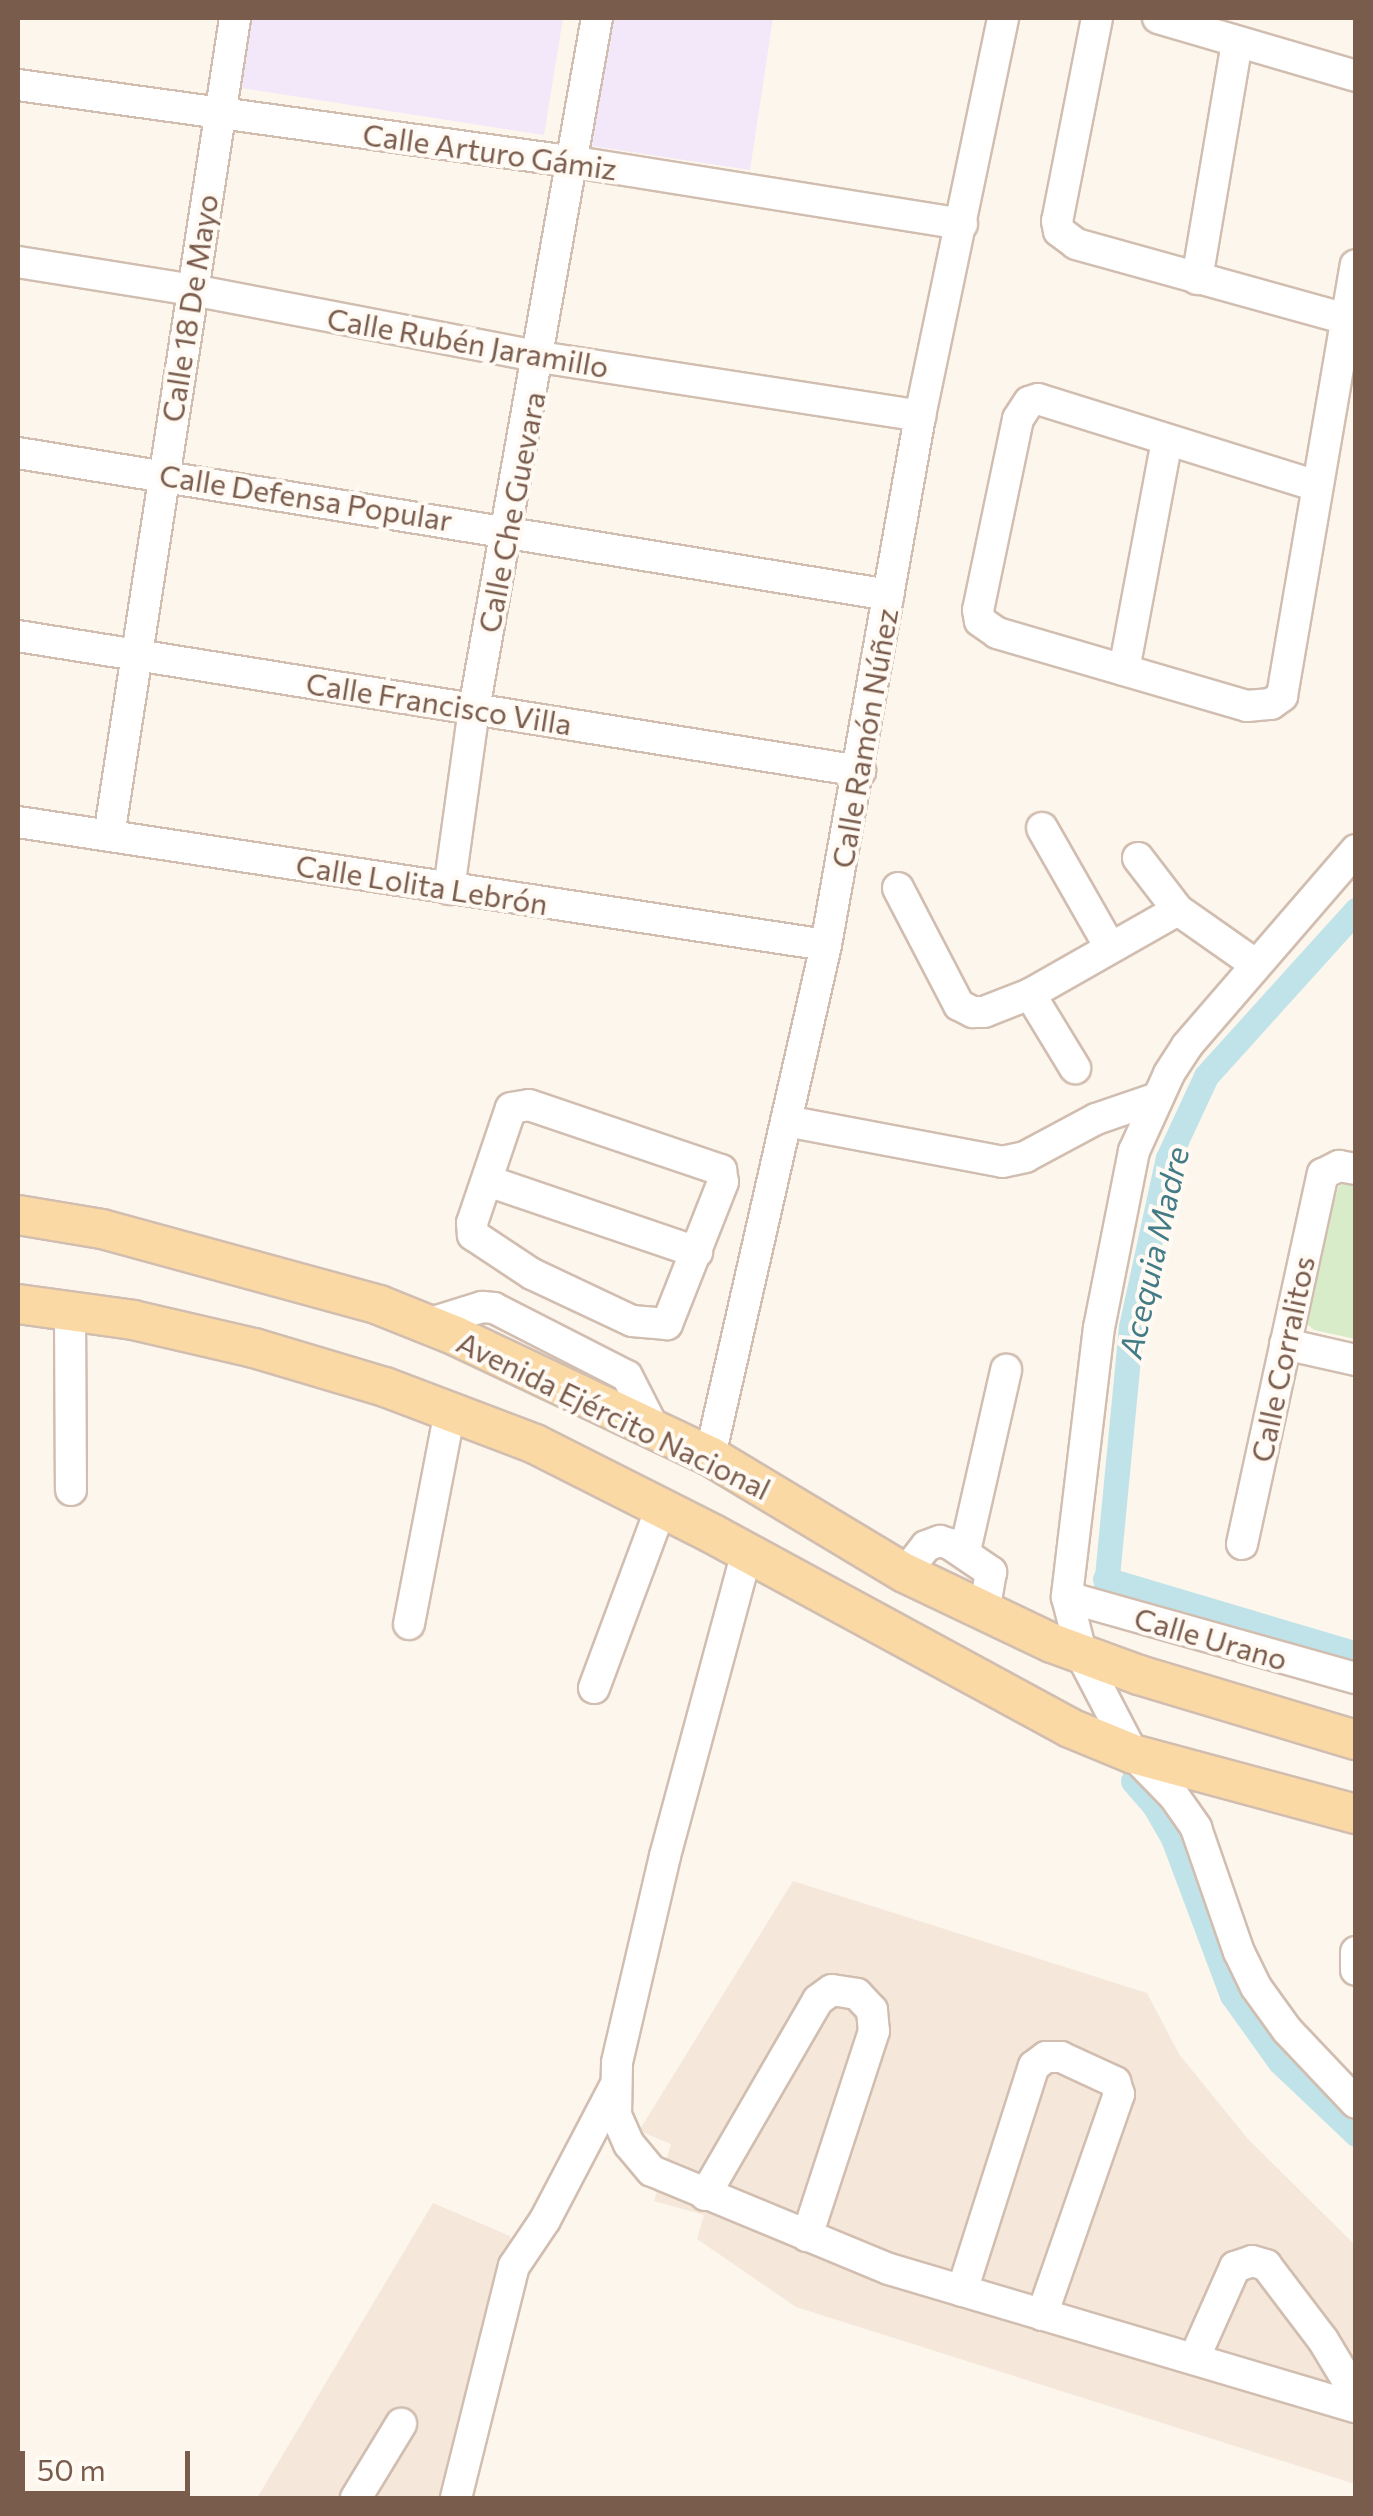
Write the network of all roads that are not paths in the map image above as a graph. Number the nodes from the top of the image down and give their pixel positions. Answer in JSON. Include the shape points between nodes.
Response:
{"nodes":[{"id":1,"x":236,"y":18,"type":"edge"},
{"id":2,"x":597,"y":18,"type":"edge"},
{"id":3,"x":1003,"y":18,"type":"edge"},
{"id":4,"x":1097,"y":18,"type":"edge"},
{"id":5,"x":1158,"y":18,"type":"edge"},
{"id":6,"x":1237,"y":43,"type":"junction"},
{"id":7,"x":1356,"y":76,"type":"edge"},
{"id":8,"x":18,"y":85,"type":"edge"},
{"id":9,"x":219,"y":112,"type":"junction"},
{"id":10,"x":575,"y":162,"type":"junction"},
{"id":11,"x":962,"y":224,"type":"junction"},
{"id":12,"x":18,"y":262,"type":"edge"},
{"id":13,"x":1356,"y":265,"type":"edge"},
{"id":14,"x":1197,"y":279,"type":"junction"},
{"id":15,"x":193,"y":290,"type":"junction"},
{"id":16,"x":1347,"y":319,"type":"junction"},
{"id":17,"x":540,"y":357,"type":"junction"},
{"id":18,"x":1344,"y":405,"type":"edge"},
{"id":19,"x":920,"y":416,"type":"junction"},
{"id":20,"x":1167,"y":442,"type":"junction"},
{"id":21,"x":18,"y":453,"type":"edge"},
{"id":22,"x":163,"y":474,"type":"junction"},
{"id":23,"x":1317,"y":486,"type":"junction"},
{"id":24,"x":507,"y":530,"type":"junction"},
{"id":25,"x":889,"y":595,"type":"junction"},
{"id":26,"x":18,"y":636,"type":"edge"},
{"id":27,"x":134,"y":654,"type":"junction"},
{"id":28,"x":1124,"y":670,"type":"junction"},
{"id":29,"x":474,"y":709,"type":"junction"},
{"id":30,"x":860,"y":771,"type":"junction"},
{"id":31,"x":18,"y":822,"type":"edge"},
{"id":32,"x":1042,"y":828,"type":"dead end"},
{"id":33,"x":109,"y":836,"type":"junction"},
{"id":34,"x":1350,"y":856,"type":"edge"},
{"id":35,"x":1138,"y":858,"type":"dead end"},
{"id":36,"x":898,"y":888,"type":"dead end"},
{"id":37,"x":450,"y":889,"type":"junction"},
{"id":38,"x":1178,"y":910,"type":"junction"},
{"id":39,"x":826,"y":946,"type":"junction"},
{"id":40,"x":1110,"y":947,"type":"junction"},
{"id":41,"x":1255,"y":964,"type":"junction"},
{"id":42,"x":1030,"y":994,"type":"junction"},
{"id":43,"x":1074,"y":1068,"type":"dead end"},
{"id":44,"x":1157,"y":1098,"type":"junction"},
{"id":45,"x":786,"y":1122,"type":"junction"},
{"id":46,"x":1356,"y":1169,"type":"edge"},
{"id":47,"x":488,"y":1181,"type":"junction"},
{"id":48,"x":18,"y":1215,"type":"edge"},
{"id":49,"x":697,"y":1252,"type":"junction"},
{"id":50,"x":521,"y":1268,"type":"junction"},
{"id":51,"x":18,"y":1304,"type":"edge"},
{"id":52,"x":495,"y":1311,"type":"junction"},
{"id":53,"x":70,"y":1312,"type":"junction"},
{"id":54,"x":427,"y":1324,"type":"junction"},
{"id":55,"x":1285,"y":1344,"type":"junction"},
{"id":56,"x":1356,"y":1360,"type":"edge"},
{"id":57,"x":1006,"y":1370,"type":"dead end"},
{"id":58,"x":450,"y":1411,"type":"junction"},
{"id":59,"x":655,"y":1430,"type":"junction"},
{"id":60,"x":710,"y":1456,"type":"junction"},
{"id":61,"x":71,"y":1490,"type":"dead end"},
{"id":62,"x":661,"y":1508,"type":"junction"},
{"id":63,"x":1242,"y":1544,"type":"dead end"},
{"id":64,"x":964,"y":1551,"type":"junction"},
{"id":65,"x":747,"y":1552,"type":"junction"},
{"id":66,"x":905,"y":1572,"type":"junction"},
{"id":67,"x":1067,"y":1597,"type":"junction"},
{"id":68,"x":984,"y":1610,"type":"junction"},
{"id":69,"x":408,"y":1624,"type":"dead end"},
{"id":70,"x":1082,"y":1656,"type":"junction"},
{"id":71,"x":1356,"y":1678,"type":"edge"},
{"id":72,"x":594,"y":1688,"type":"dead end"},
{"id":73,"x":1356,"y":1740,"type":"edge"},
{"id":74,"x":1133,"y":1754,"type":"junction"},
{"id":75,"x":1356,"y":1814,"type":"edge"},
{"id":76,"x":1356,"y":1952,"type":"edge"},
{"id":77,"x":1356,"y":1970,"type":"edge"},
{"id":78,"x":617,"y":2084,"type":"junction"},
{"id":79,"x":1356,"y":2103,"type":"edge"},
{"id":80,"x":705,"y":2196,"type":"junction"},
{"id":81,"x":807,"y":2236,"type":"junction"},
{"id":82,"x":962,"y":2291,"type":"junction"},
{"id":83,"x":1042,"y":2315,"type":"junction"},
{"id":84,"x":1194,"y":2359,"type":"junction"},
{"id":85,"x":1356,"y":2395,"type":"edge"},
{"id":86,"x":1356,"y":2407,"type":"edge"},
{"id":87,"x":401,"y":2424,"type":"dead end"},
{"id":88,"x":356,"y":2498,"type":"edge"},
{"id":89,"x":456,"y":2498,"type":"edge"}],
"edges":[{"from":1,"to":9,"type":"street","name":"Calle 18 De Mayo"},
{"from":2,"to":10,"type":"street","name":"Calle Che Guevara"},
{"from":3,"to":11,"type":"street","name":"Calle Ramón Núñez"},
{"from":4,"to":14,"type":"street","via":[[1059,231],[1076,244]]},
{"from":5,"to":6,"type":"street"},
{"from":6,"to":7,"type":"street"},
{"from":6,"to":14,"type":"street"},
{"from":8,"to":9,"type":"street","name":"Calle Arturo Gámiz"},
{"from":9,"to":10,"type":"street","name":"Calle Arturo Gámiz"},
{"from":9,"to":15,"type":"street","name":"Calle 18 De Mayo"},
{"from":10,"to":11,"type":"street","name":"Calle Arturo Gámiz"},
{"from":10,"to":17,"type":"street","name":"Calle Che Guevara"},
{"from":11,"to":19,"type":"street","name":"Calle Ramón Núñez"},
{"from":12,"to":15,"type":"street","name":"Calle Rubén Jaramillo"},
{"from":13,"to":16,"type":"street"},
{"from":14,"to":16,"type":"street"},
{"from":15,"to":17,"type":"street","name":"Calle Rubén Jaramillo"},
{"from":15,"to":22,"type":"street","name":"Calle 18 De Mayo"},
{"from":16,"to":18,"type":"street"},
{"from":17,"to":19,"type":"street","name":"Calle Rubén Jaramillo"},
{"from":17,"to":24,"type":"street","name":"Calle Che Guevara"},
{"from":18,"to":23,"type":"street"},
{"from":19,"to":25,"type":"street","name":"Calle Ramón Núñez"},
{"from":20,"to":23,"type":"street"},
{"from":20,"to":28,"type":"street"},
{"from":20,"to":28,"type":"street","via":[[1038,399],[1029,402],[1018,420],[978,610],[980,621],[997,633]]},
{"from":21,"to":22,"type":"street","name":"Calle Defensa Popular"},
{"from":22,"to":24,"type":"street","name":"Calle Defensa Popular"},
{"from":22,"to":27,"type":"street","name":"Calle 18 De Mayo"},
{"from":23,"to":28,"type":"street","via":[[1282,696],[1248,706]]},
{"from":24,"to":25,"type":"street","name":"Calle Defensa Popular"},
{"from":24,"to":29,"type":"street","name":"Calle Che Guevara"},
{"from":25,"to":30,"type":"street","name":"Calle Ramón Núñez"},
{"from":26,"to":27,"type":"street","name":"Calle Francisco Villa"},
{"from":27,"to":29,"type":"street","name":"Calle Francisco Villa"},
{"from":27,"to":33,"type":"street","name":"Calle 18 De Mayo"},
{"from":29,"to":30,"type":"street","name":"Calle Francisco Villa"},
{"from":29,"to":37,"type":"street","name":"Calle Che Guevara"},
{"from":30,"to":39,"type":"street","name":"Calle Ramón Núñez"},
{"from":31,"to":33,"type":"street","name":"Calle Lolita Lebrón"},
{"from":32,"to":40,"type":"street"},
{"from":33,"to":37,"type":"street","name":"Calle Lolita Lebrón"},
{"from":34,"to":41,"type":"street"},
{"from":35,"to":38,"type":"street"},
{"from":36,"to":42,"type":"street","via":[[960,1005],[984,1012]]},
{"from":37,"to":39,"type":"street","name":"Calle Lolita Lebrón"},
{"from":38,"to":40,"type":"street"},
{"from":38,"to":41,"type":"street"},
{"from":39,"to":45,"type":"street","name":"Calle Ramón Núñez"},
{"from":40,"to":42,"type":"street"},
{"from":41,"to":44,"type":"street","via":[[1187,1046]]},
{"from":42,"to":43,"type":"street"},
{"from":44,"to":45,"type":"street","via":[[1002,1162]]},
{"from":44,"to":67,"type":"street","via":[[1134,1151],[1099,1326]]},
{"from":45,"to":60,"type":"street","name":"Calle Ramón Núñez"},
{"from":46,"to":55,"type":"street","name":"Calle Corralitos","via":[[1339,1166],[1322,1174]]},
{"from":47,"to":49,"type":"street"},
{"from":47,"to":49,"type":"street","via":[[511,1108],[519,1105],[716,1166],[722,1182]]},
{"from":47,"to":50,"type":"street","via":[[472,1229],[479,1241]]},
{"from":48,"to":54,"type":"main road","name":"Avenida Ejército Nacional","via":[[227,1261]]},
{"from":49,"to":50,"type":"street","via":[[670,1321],[658,1326],[632,1321]]},
{"from":50,"to":52,"type":"street"},
{"from":51,"to":53,"type":"main road","name":"Avenida Ejército Nacional"},
{"from":52,"to":54,"type":"street"},
{"from":52,"to":59,"type":"street","via":[[627,1376]]},
{"from":53,"to":58,"type":"main road","name":"Avenida Ejército Nacional","via":[[254,1348]]},
{"from":53,"to":61,"type":"street"},
{"from":54,"to":59,"type":"main road","name":"Avenida Ejército Nacional"},
{"from":55,"to":56,"type":"street"},
{"from":55,"to":63,"type":"street","name":"Calle Corralitos"},
{"from":57,"to":64,"type":"street"},
{"from":58,"to":62,"type":"main road","name":"Avenida Ejército Nacional","via":[[536,1444]]},
{"from":58,"to":69,"type":"street"},
{"from":59,"to":60,"type":"main road","name":"Avenida Ejército Nacional"},
{"from":60,"to":66,"type":"main road","name":"Avenida Ejército Nacional"},
{"from":62,"to":65,"type":"main road","name":"Avenida Ejército Nacional"},
{"from":62,"to":72,"type":"street"},
{"from":64,"to":66,"type":"street","via":[[933,1542]]},
{"from":64,"to":68,"type":"street","via":[[991,1572]]},
{"from":65,"to":74,"type":"main road","name":"Avenida Ejército Nacional","via":[[981,1682]]},
{"from":65,"to":78,"type":"street","via":[[665,1856]]},
{"from":66,"to":68,"type":"main road","name":"Avenida Ejército Nacional"},
{"from":67,"to":70,"type":"street"},
{"from":67,"to":71,"type":"street","name":"Calle Urano"},
{"from":68,"to":70,"type":"main road","name":"Avenida Ejército Nacional"},
{"from":70,"to":73,"type":"main road","name":"Avenida Ejército Nacional"},
{"from":70,"to":74,"type":"street"},
{"from":74,"to":75,"type":"main road","name":"Avenida Ejército Nacional"},
{"from":74,"to":79,"type":"street","via":[[1196,1828],[1256,1987]]},
{"from":76,"to":77,"type":"street"},
{"from":78,"to":80,"type":"street","via":[[616,2115],[629,2144],[652,2171]]},
{"from":78,"to":89,"type":"street","via":[[514,2266]]},
{"from":80,"to":81,"type":"street"},
{"from":80,"to":81,"type":"street","via":[[818,2000],[832,1990],[858,1994],[872,2010],[874,2031]]},
{"from":81,"to":82,"type":"street"},
{"from":82,"to":83,"type":"street"},
{"from":82,"to":83,"type":"street","via":[[1034,2066],[1046,2056],[1061,2057],[1115,2082],[1119,2094]]},
{"from":83,"to":84,"type":"street"},
{"from":84,"to":85,"type":"street","via":[[1235,2266],[1252,2260],[1266,2265]]},
{"from":84,"to":86,"type":"street"},
{"from":87,"to":88,"type":"street"}]}
